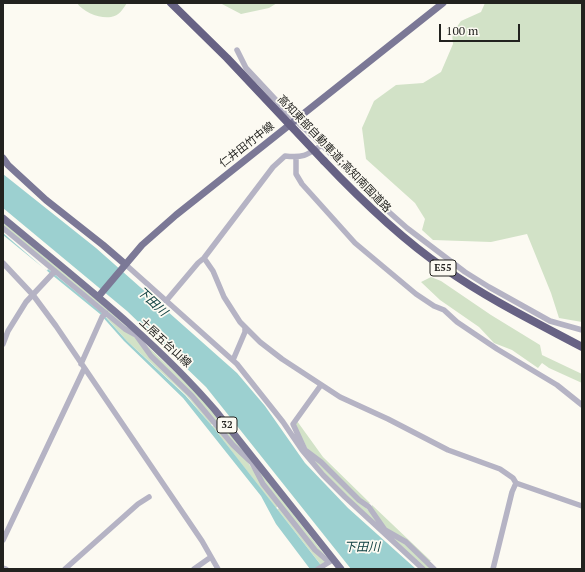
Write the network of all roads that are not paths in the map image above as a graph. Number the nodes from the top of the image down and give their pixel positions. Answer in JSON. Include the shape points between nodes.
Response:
{"nodes":[{"id":1,"x":170,"y":3,"type":"edge"},
{"id":2,"x":443,"y":3,"type":"edge"},
{"id":3,"x":237,"y":50,"type":"dead end"},
{"id":4,"x":296,"y":121,"type":"junction"},
{"id":5,"x":322,"y":145,"type":"junction"},
{"id":6,"x":296,"y":157,"type":"junction"},
{"id":7,"x":3,"y":158,"type":"edge"},
{"id":8,"x":3,"y":218,"type":"edge"},
{"id":9,"x":3,"y":228,"type":"edge"},
{"id":10,"x":204,"y":258,"type":"junction"},
{"id":11,"x":3,"y":262,"type":"edge"},
{"id":12,"x":126,"y":264,"type":"junction"},
{"id":13,"x":53,"y":274,"type":"junction"},
{"id":14,"x":33,"y":295,"type":"junction"},
{"id":15,"x":99,"y":295,"type":"junction"},
{"id":16,"x":166,"y":301,"type":"junction"},
{"id":17,"x":104,"y":315,"type":"junction"},
{"id":18,"x":245,"y":328,"type":"junction"},
{"id":19,"x":582,"y":330,"type":"edge"},
{"id":20,"x":137,"y":334,"type":"junction"},
{"id":21,"x":3,"y":344,"type":"edge"},
{"id":22,"x":582,"y":347,"type":"edge"},
{"id":23,"x":233,"y":360,"type":"junction"},
{"id":24,"x":83,"y":366,"type":"junction"},
{"id":25,"x":320,"y":384,"type":"junction"},
{"id":26,"x":582,"y":405,"type":"edge"},
{"id":27,"x":303,"y":449,"type":"junction"},
{"id":28,"x":516,"y":483,"type":"junction"},
{"id":29,"x":149,"y":497,"type":"dead end"},
{"id":30,"x":582,"y":506,"type":"edge"},
{"id":31,"x":384,"y":531,"type":"junction"},
{"id":32,"x":3,"y":540,"type":"edge"},
{"id":33,"x":211,"y":557,"type":"junction"},
{"id":34,"x":329,"y":562,"type":"junction"},
{"id":35,"x":65,"y":569,"type":"edge"},
{"id":36,"x":194,"y":569,"type":"edge"},
{"id":37,"x":218,"y":569,"type":"edge"},
{"id":38,"x":318,"y":569,"type":"edge"},
{"id":39,"x":341,"y":569,"type":"edge"},
{"id":40,"x":423,"y":569,"type":"edge"},
{"id":41,"x":434,"y":569,"type":"edge"},
{"id":42,"x":493,"y":569,"type":"edge"}],
"edges":[{"from":1,"to":22,"type":"highway","name":"高知東部自動車道;高知南国道路","number":"E55","bridge":true,"via":[[228,58],[324,161],[396,232],[437,264],[492,299]]},
{"from":2,"to":4,"type":"main road","name":"仁井田竹中線"},
{"from":3,"to":4,"type":"street","via":[[246,68]]},
{"from":4,"to":5,"type":"street"},
{"from":4,"to":12,"type":"main road","name":"仁井田竹中線","via":[[176,215],[150,237]]},
{"from":5,"to":6,"type":"street","via":[[306,156]]},
{"from":5,"to":19,"type":"street","via":[[407,228],[465,272],[550,321]]},
{"from":6,"to":10,"type":"street","via":[[286,156],[273,167]]},
{"from":6,"to":26,"type":"street","via":[[296,174],[302,184],[355,243],[416,294],[557,385]]},
{"from":7,"to":12,"type":"main road","via":[[46,200]]},
{"from":8,"to":15,"type":"main road"},
{"from":9,"to":13,"type":"street"},
{"from":10,"to":16,"type":"street"},
{"from":10,"to":18,"type":"street","via":[[213,271],[224,297]]},
{"from":11,"to":14,"type":"street"},
{"from":12,"to":15,"type":"main road"},
{"from":12,"to":16,"type":"street"},
{"from":13,"to":14,"type":"street"},
{"from":13,"to":17,"type":"street"},
{"from":14,"to":21,"type":"street","via":[[11,326]]},
{"from":14,"to":24,"type":"street"},
{"from":15,"to":20,"type":"main road","name":"土居五台山線","number":"32"},
{"from":16,"to":23,"type":"street"},
{"from":17,"to":20,"type":"street"},
{"from":17,"to":24,"type":"street"},
{"from":18,"to":23,"type":"street"},
{"from":18,"to":25,"type":"street","via":[[282,359]]},
{"from":20,"to":34,"type":"main road","name":"土居五台山線","number":"32","via":[[197,388]]},
{"from":23,"to":27,"type":"street"},
{"from":24,"to":32,"type":"street"},
{"from":24,"to":33,"type":"street"},
{"from":25,"to":27,"type":"street","via":[[293,424]]},
{"from":25,"to":28,"type":"street","via":[[340,397],[448,450],[500,469]]},
{"from":27,"to":31,"type":"street","via":[[345,498]]},
{"from":27,"to":31,"type":"street","via":[[321,462],[368,507]]},
{"from":28,"to":30,"type":"street"},
{"from":28,"to":42,"type":"street"},
{"from":29,"to":35,"type":"street"},
{"from":31,"to":40,"type":"street"},
{"from":31,"to":41,"type":"street","via":[[406,542]]},
{"from":33,"to":36,"type":"street"},
{"from":33,"to":37,"type":"street"},
{"from":34,"to":38,"type":"street"},
{"from":34,"to":39,"type":"main road","name":"土居五台山線","number":"32"}]}
